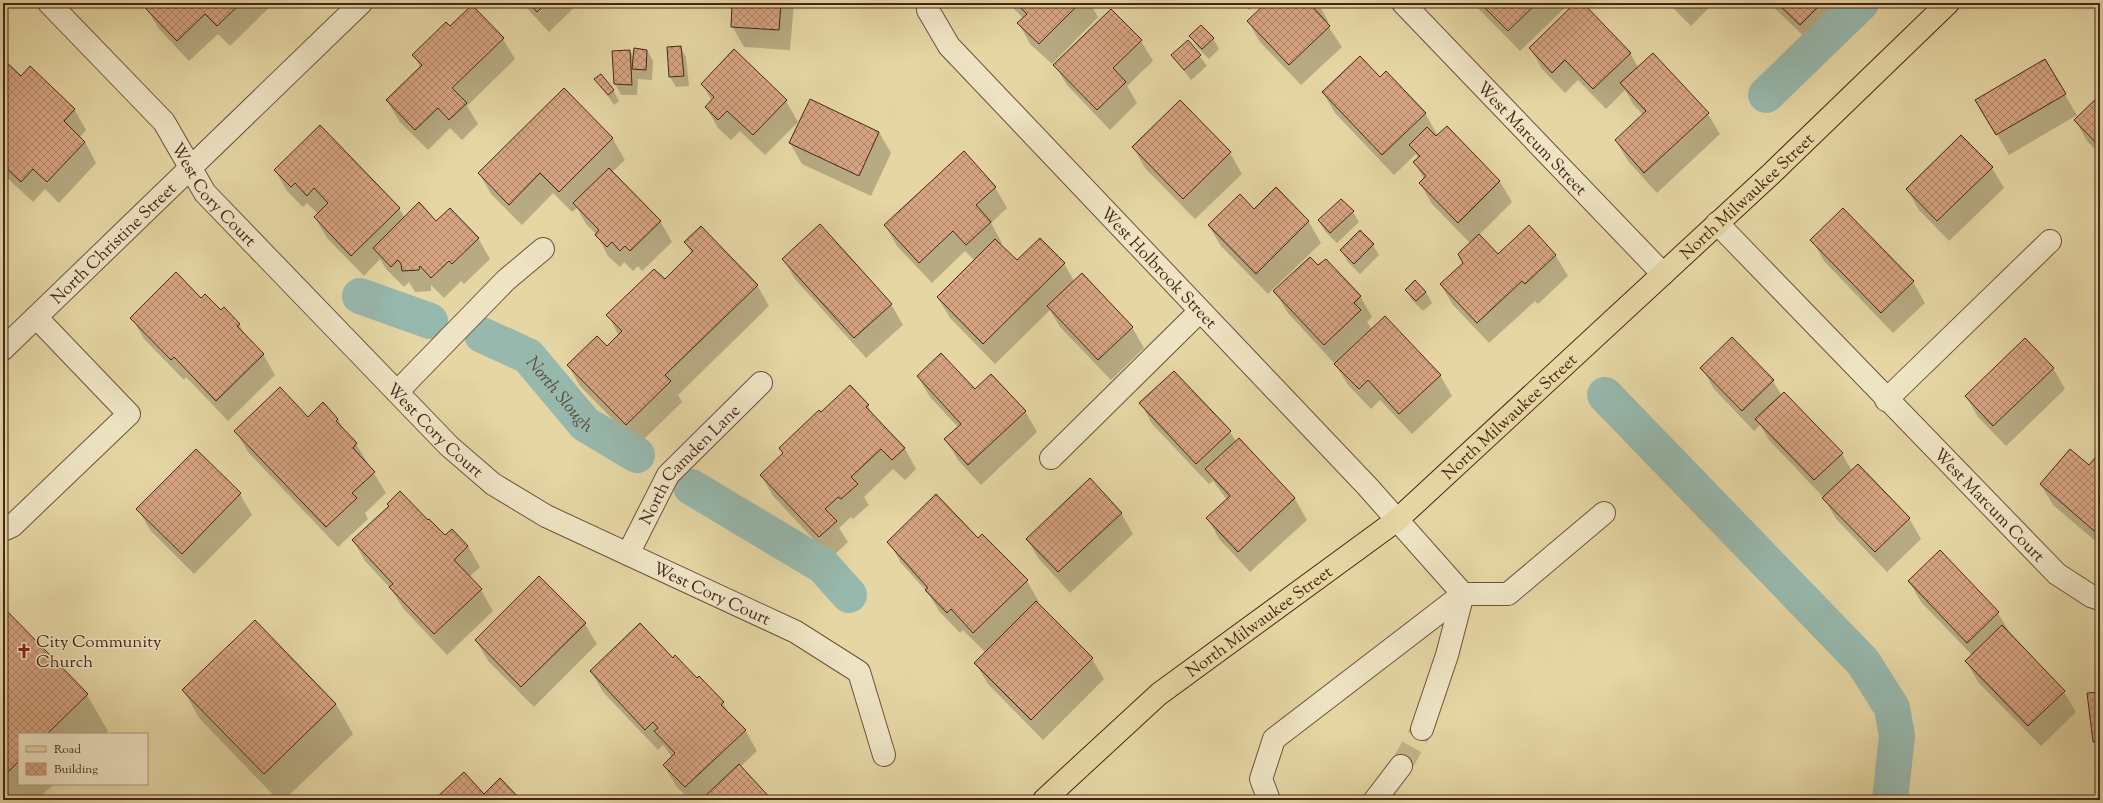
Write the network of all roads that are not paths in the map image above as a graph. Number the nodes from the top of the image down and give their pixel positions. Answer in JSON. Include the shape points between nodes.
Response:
{"nodes":[{"id":1,"x":49,"y":3,"type":"edge"},
{"id":2,"x":361,"y":3,"type":"edge"},
{"id":3,"x":1403,"y":3,"type":"edge"},
{"id":4,"x":1948,"y":3,"type":"edge"},
{"id":5,"x":929,"y":6,"type":"edge"},
{"id":6,"x":191,"y":169,"type":"junction"},
{"id":7,"x":1716,"y":224,"type":"junction"},
{"id":8,"x":2050,"y":242,"type":"dead end"},
{"id":9,"x":543,"y":249,"type":"dead end"},
{"id":10,"x":1663,"y":274,"type":"junction"},
{"id":11,"x":1200,"y":310,"type":"junction"},
{"id":12,"x":36,"y":317,"type":"junction"},
{"id":13,"x":3,"y":349,"type":"edge"},
{"id":14,"x":761,"y":383,"type":"dead end"},
{"id":15,"x":397,"y":392,"type":"junction"},
{"id":16,"x":1886,"y":400,"type":"junction"},
{"id":17,"x":1051,"y":458,"type":"dead end"},
{"id":18,"x":1604,"y":513,"type":"dead end"},
{"id":19,"x":1397,"y":520,"type":"junction"},
{"id":20,"x":3,"y":530,"type":"edge"},
{"id":21,"x":628,"y":554,"type":"junction"},
{"id":22,"x":1463,"y":594,"type":"junction"},
{"id":23,"x":2100,"y":599,"type":"edge"},
{"id":24,"x":1422,"y":729,"type":"tunnel mouth"},
{"id":25,"x":884,"y":755,"type":"dead end"},
{"id":26,"x":1401,"y":766,"type":"tunnel mouth"},
{"id":27,"x":1044,"y":800,"type":"edge"},
{"id":28,"x":1269,"y":800,"type":"edge"},
{"id":29,"x":1375,"y":800,"type":"edge"}],
"edges":[{"from":1,"to":6,"type":"street","name":"West Cory Court","via":[[164,122]]},
{"from":2,"to":6,"type":"street","name":"North Christine Street"},
{"from":3,"to":10,"type":"street","name":"West Marcum Street"},
{"from":4,"to":7,"type":"main road","name":"North Milwaukee Street"},
{"from":5,"to":11,"type":"street","name":"West Holbrook Street","via":[[949,46]]},
{"from":6,"to":12,"type":"street","name":"North Christine Street"},
{"from":6,"to":15,"type":"street","name":"West Cory Court","via":[[205,193]]},
{"from":7,"to":10,"type":"main road","name":"North Milwaukee Street"},
{"from":7,"to":16,"type":"street","name":"West Marcum Court"},
{"from":8,"to":16,"type":"street"},
{"from":9,"to":15,"type":"street","via":[[506,280]]},
{"from":10,"to":19,"type":"main road","name":"North Milwaukee Street"},
{"from":11,"to":17,"type":"street"},
{"from":11,"to":19,"type":"street","name":"West Holbrook Street"},
{"from":12,"to":13,"type":"street","name":"North Christine Street"},
{"from":12,"to":20,"type":"street","via":[[129,414],[12,526]]},
{"from":14,"to":21,"type":"street","name":"North Camden Lane","via":[[668,475]]},
{"from":15,"to":21,"type":"street","name":"West Cory Court","via":[[449,446],[493,484],[546,516]]},
{"from":16,"to":23,"type":"street","name":"West Marcum Court","via":[[2057,574]]},
{"from":18,"to":22,"type":"street","via":[[1508,594]]},
{"from":19,"to":22,"type":"street","name":"West Holbrook Street"},
{"from":19,"to":27,"type":"main road","name":"North Milwaukee Street","via":[[1159,694]]},
{"from":21,"to":25,"type":"street","name":"West Cory Court","via":[[796,632],[859,672]]},
{"from":22,"to":24,"type":"street","via":[[1447,655]]},
{"from":22,"to":28,"type":"street","via":[[1274,739],[1261,779]]},
{"from":26,"to":29,"type":"street"}]}
